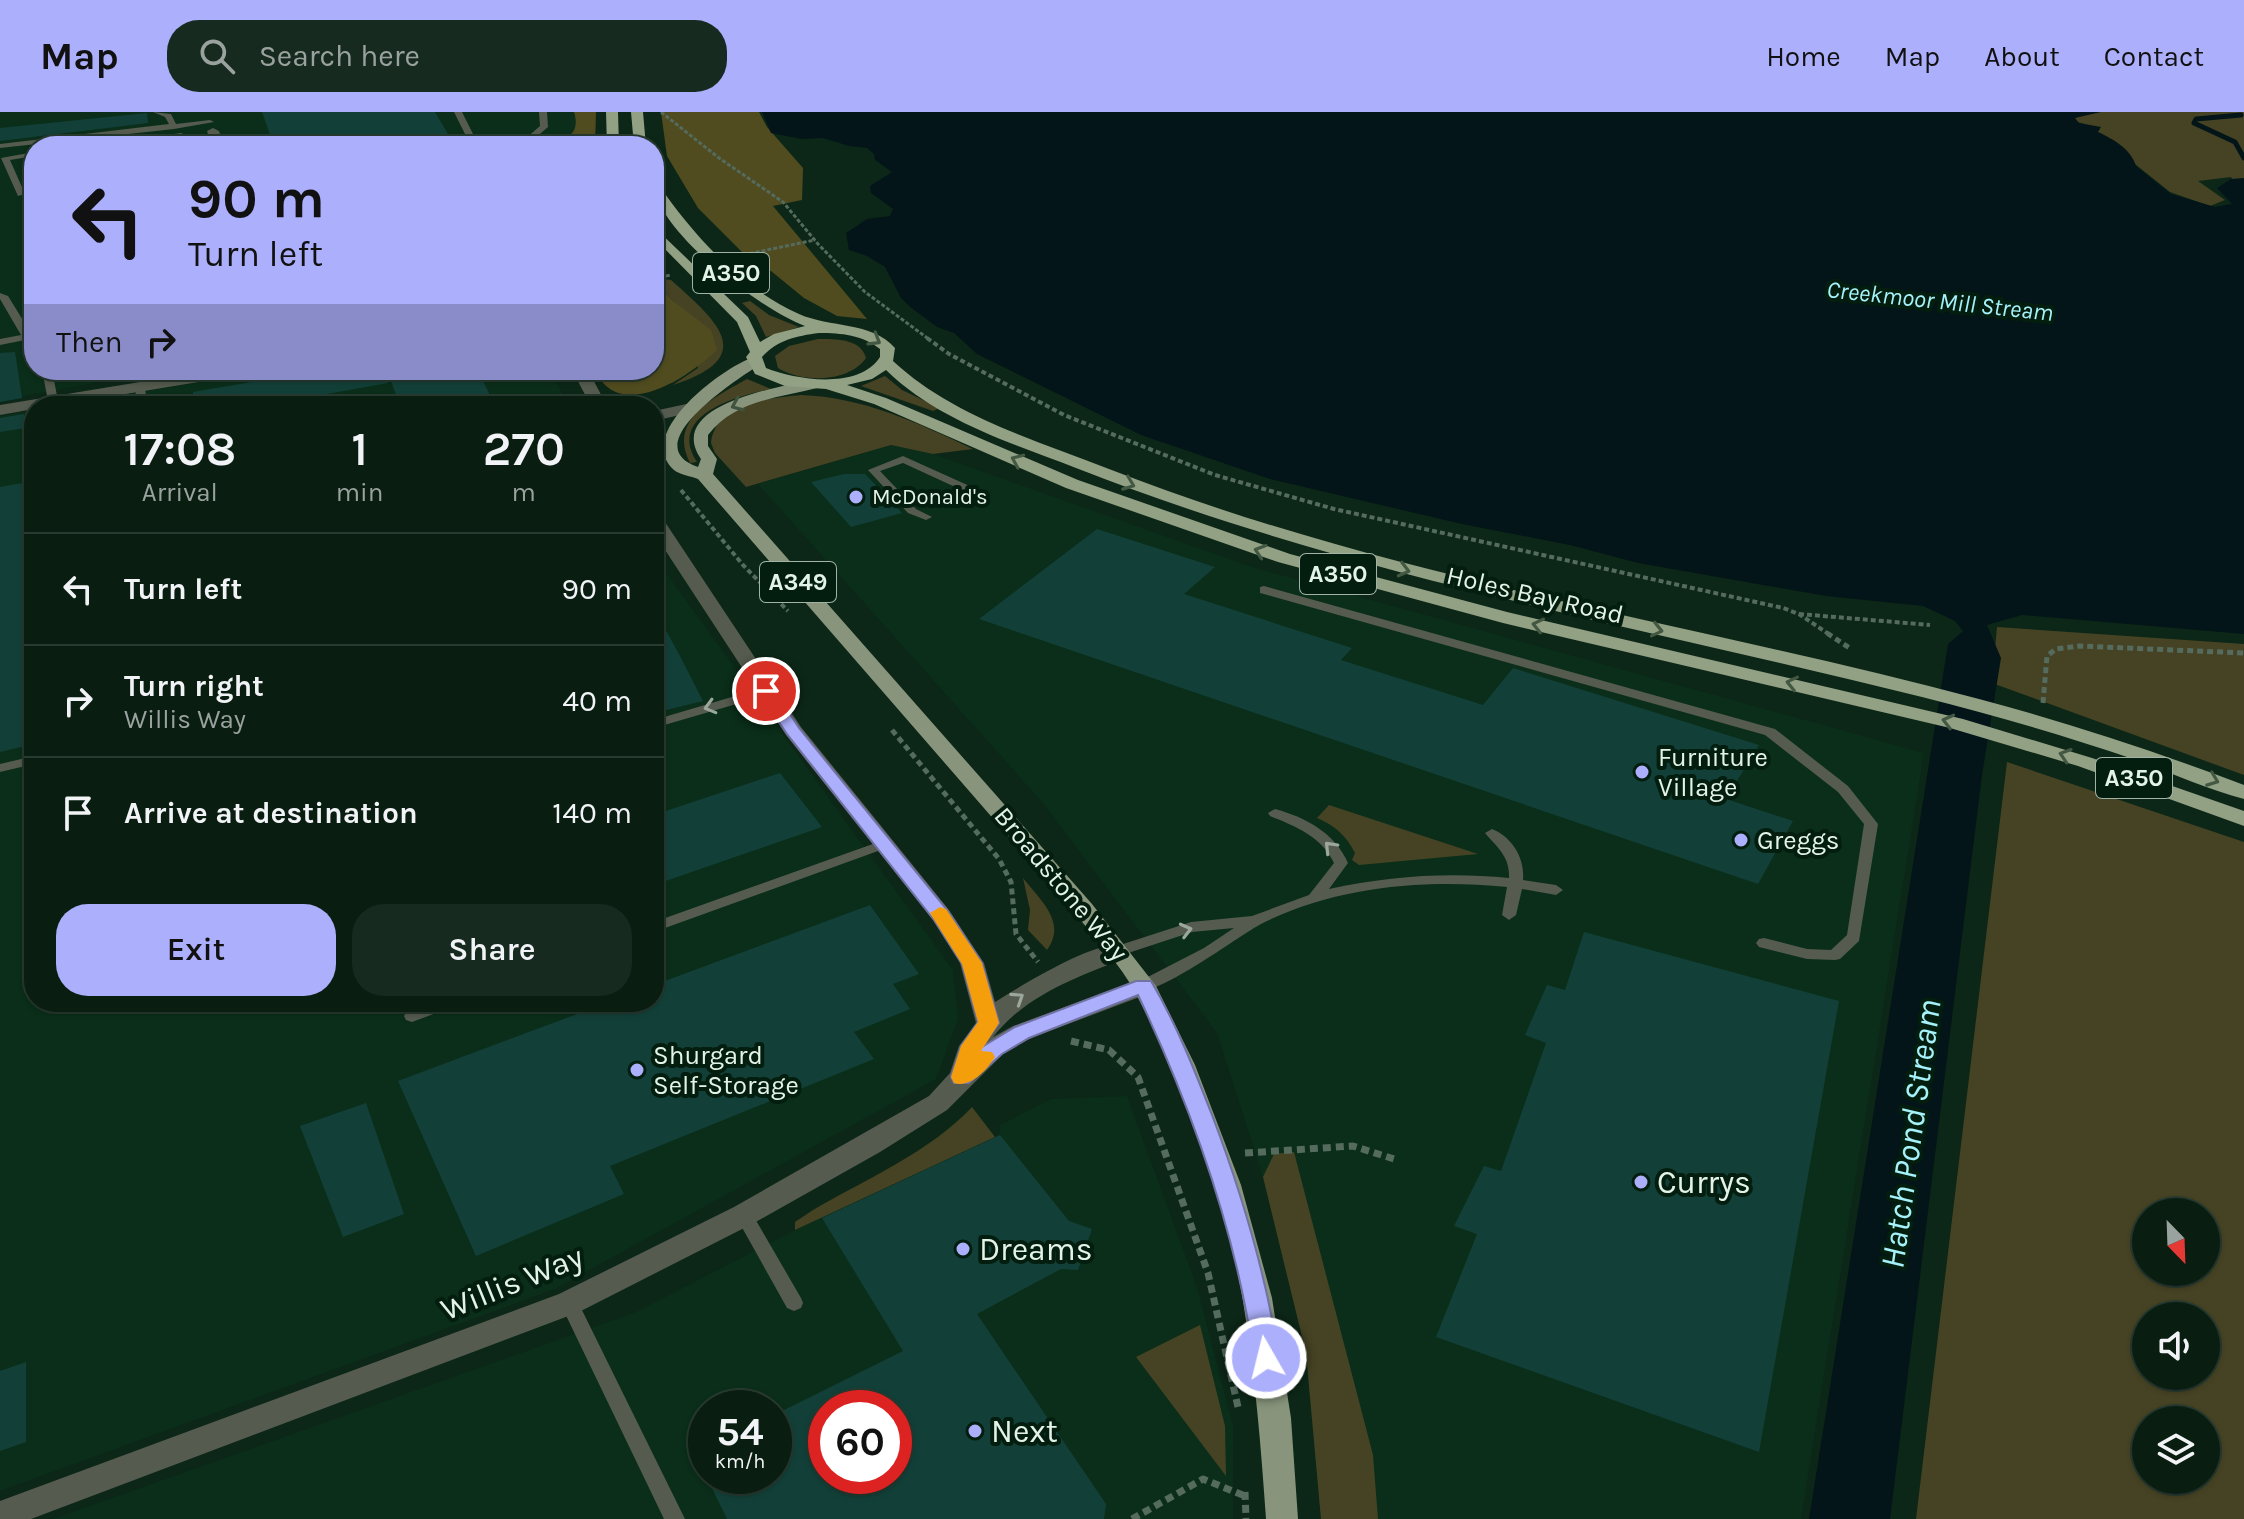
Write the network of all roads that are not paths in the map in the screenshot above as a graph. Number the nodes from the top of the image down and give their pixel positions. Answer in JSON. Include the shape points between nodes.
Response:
{"nodes":[{"id":1,"x":157,"y":112,"type":"edge"},
{"id":2,"x":207,"y":112,"type":"edge"},
{"id":3,"x":458,"y":112,"type":"edge"},
{"id":4,"x":543,"y":112,"type":"edge"},
{"id":5,"x":612,"y":112,"type":"edge"},
{"id":6,"x":637,"y":112,"type":"edge"},
{"id":7,"x":174,"y":127,"type":"junction"},
{"id":8,"x":212,"y":127,"type":"junction"},
{"id":9,"x":92,"y":136,"type":"edge"},
{"id":10,"x":158,"y":136,"type":"edge"},
{"id":11,"x":215,"y":136,"type":"edge"},
{"id":12,"x":470,"y":136,"type":"edge"},
{"id":13,"x":533,"y":136,"type":"edge"},
{"id":14,"x":613,"y":136,"type":"edge"},
{"id":15,"x":639,"y":136,"type":"edge"},
{"id":16,"x":24,"y":143,"type":"edge"},
{"id":17,"x":0,"y":146,"type":"edge"},
{"id":18,"x":24,"y":155,"type":"edge"},
{"id":19,"x":21,"y":194,"type":"dead end"},
{"id":20,"x":664,"y":202,"type":"edge"},
{"id":21,"x":664,"y":241,"type":"edge"},
{"id":22,"x":0,"y":296,"type":"edge"},
{"id":23,"x":831,"y":328,"type":"junction"},
{"id":24,"x":24,"y":330,"type":"edge"},
{"id":25,"x":24,"y":340,"type":"edge"},
{"id":26,"x":0,"y":342,"type":"edge"},
{"id":27,"x":756,"y":357,"type":"junction"},
{"id":28,"x":886,"y":362,"type":"junction"},
{"id":29,"x":181,"y":380,"type":"edge"},
{"id":30,"x":819,"y":384,"type":"junction"},
{"id":31,"x":140,"y":387,"type":"junction"},
{"id":32,"x":94,"y":396,"type":"edge"},
{"id":33,"x":141,"y":396,"type":"edge"},
{"id":34,"x":24,"y":407,"type":"edge"},
{"id":35,"x":691,"y":408,"type":"junction"},
{"id":36,"x":0,"y":410,"type":"edge"},
{"id":37,"x":664,"y":414,"type":"edge"},
{"id":38,"x":704,"y":475,"type":"junction"},
{"id":39,"x":970,"y":490,"type":"dead end"},
{"id":40,"x":926,"y":517,"type":"dead end"},
{"id":41,"x":664,"y":534,"type":"edge"},
{"id":42,"x":1264,"y":590,"type":"dead end"},
{"id":43,"x":766,"y":691,"type":"junction"},
{"id":44,"x":664,"y":721,"type":"edge"},
{"id":45,"x":24,"y":762,"type":"edge"},
{"id":46,"x":0,"y":768,"type":"edge"},
{"id":47,"x":2244,"y":792,"type":"edge"},
{"id":48,"x":1275,"y":813,"type":"dead end"},
{"id":49,"x":2244,"y":819,"type":"edge"},
{"id":50,"x":1492,"y":833,"type":"dead end"},
{"id":51,"x":884,"y":844,"type":"junction"},
{"id":52,"x":1515,"y":881,"type":"junction"},
{"id":53,"x":1556,"y":890,"type":"dead end"},
{"id":54,"x":1314,"y":898,"type":"junction"},
{"id":55,"x":1509,"y":915,"type":"dead end"},
{"id":56,"x":1255,"y":921,"type":"junction"},
{"id":57,"x":664,"y":923,"type":"edge"},
{"id":58,"x":1764,"y":943,"type":"dead end"},
{"id":59,"x":1119,"y":951,"type":"junction"},
{"id":60,"x":1144,"y":986,"type":"junction"},
{"id":61,"x":423,"y":1012,"type":"edge"},
{"id":62,"x":412,"y":1016,"type":"dead end"},
{"id":63,"x":989,"y":1023,"type":"junction"},
{"id":64,"x":962,"y":1077,"type":"junction"},
{"id":65,"x":744,"y":1215,"type":"junction"},
{"id":66,"x":569,"y":1303,"type":"junction"},
{"id":67,"x":794,"y":1303,"type":"dead end"},
{"id":68,"x":0,"y":1516,"type":"edge"},
{"id":69,"x":675,"y":1519,"type":"edge"},
{"id":70,"x":1282,"y":1519,"type":"edge"}],
"edges":[{"from":1,"to":7,"type":"lane","via":[[168,116]]},
{"from":2,"to":8,"type":"lane"},
{"from":3,"to":12,"type":"lane"},
{"from":4,"to":13,"type":"lane","via":[[544,127]]},
{"from":5,"to":14,"type":"highway"},
{"from":6,"to":15,"type":"highway"},
{"from":7,"to":8,"type":"lane"},
{"from":7,"to":9,"type":"lane"},
{"from":8,"to":10,"type":"lane"},
{"from":8,"to":11,"type":"street"},
{"from":16,"to":17,"type":"lane"},
{"from":18,"to":19,"type":"lane","via":[[5,158]]},
{"from":20,"to":23,"type":"highway","number":"A350","via":[[762,301],[800,321]]},
{"from":21,"to":27,"type":"highway","number":"A350","via":[[743,320]]},
{"from":22,"to":24,"type":"lane"},
{"from":23,"to":27,"type":"highway","via":[[779,337]]},
{"from":23,"to":28,"type":"highway","name":"Holes Bay Road","one_way":true,"via":[[882,341],[889,355]]},
{"from":25,"to":26,"type":"lane"},
{"from":27,"to":30,"type":"highway","via":[[760,371],[772,378]]},
{"from":27,"to":35,"type":"main road","name":"Broadstone Way","number":"A349"},
{"from":28,"to":30,"type":"highway","via":[[864,376]]},
{"from":28,"to":47,"type":"highway","name":"Holes Bay Road","number":"A350","one_way":true,"via":[[932,398],[1014,436],[1154,493],[1261,529],[1402,570],[2032,713]]},
{"from":29,"to":31,"type":"street"},
{"from":30,"to":38,"type":"main road","one_way":true,"via":[[757,397],[717,414],[700,435],[709,459]]},
{"from":49,"to":30,"type":"highway","name":"Holes Bay Road","number":"A350","one_way":true,"via":[[2023,742],[1503,617],[1284,558],[1123,504],[941,425]]},
{"from":31,"to":32,"type":"street"},
{"from":31,"to":33,"type":"lane"},
{"from":34,"to":36,"type":"street"},
{"from":35,"to":37,"type":"street"},
{"from":35,"to":38,"type":"main road","name":"Broadstone Way","number":"A349","via":[[672,436],[672,451],[680,466]]},
{"from":38,"to":59,"type":"main road","name":"Broadstone Way","number":"A349"},
{"from":39,"to":40,"type":"lane","via":[[903,459],[873,470],[912,511]]},
{"from":41,"to":43,"type":"street"},
{"from":42,"to":58,"type":"lane","via":[[1770,732],[1843,789],[1871,824],[1854,937],[1835,955]]},
{"from":43,"to":44,"type":"lane","one_way":true},
{"from":43,"to":51,"type":"street"},
{"from":45,"to":46,"type":"lane"},
{"from":54,"to":48,"type":"lane","one_way":true,"via":[[1341,863],[1338,851],[1302,824]]},
{"from":50,"to":52,"type":"lane","via":[[1519,865]]},
{"from":51,"to":57,"type":"lane"},
{"from":51,"to":63,"type":"street","via":[[972,963]]},
{"from":52,"to":53,"type":"lane"},
{"from":52,"to":54,"type":"lane","via":[[1384,884]]},
{"from":52,"to":55,"type":"lane"},
{"from":54,"to":56,"type":"lane"},
{"from":59,"to":56,"type":"lane","one_way":true,"via":[[1191,927]]},
{"from":56,"to":60,"type":"lane","via":[[1210,952]]},
{"from":59,"to":60,"type":"main road","name":"Broadstone Way","number":"A349"},
{"from":63,"to":59,"type":"street","name":"Willis Way","one_way":true,"via":[[1051,978]]},
{"from":60,"to":64,"type":"street","via":[[1022,1032]]},
{"from":60,"to":70,"type":"main road","name":"Broadstone Way","number":"A349","via":[[1182,1065],[1216,1156],[1257,1298],[1275,1418]]},
{"from":61,"to":62,"type":"lane"},
{"from":63,"to":64,"type":"street","name":"Willis Way","via":[[972,1046]]},
{"from":64,"to":65,"type":"street","name":"Willis Way","via":[[938,1103],[904,1125]]},
{"from":65,"to":66,"type":"street","name":"Willis Way"},
{"from":65,"to":67,"type":"lane"},
{"from":66,"to":68,"type":"street","name":"Willis Way"},
{"from":66,"to":69,"type":"lane"}]}
